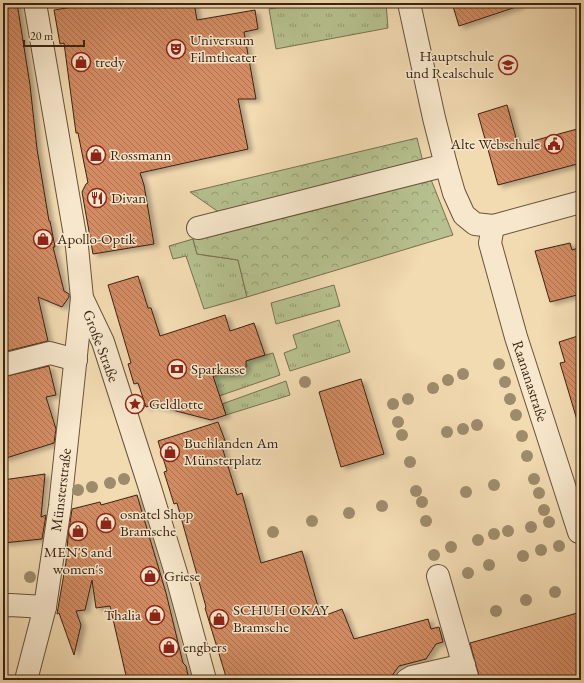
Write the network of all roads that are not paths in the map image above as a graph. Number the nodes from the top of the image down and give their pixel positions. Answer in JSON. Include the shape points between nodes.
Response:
{"nodes":[{"id":1,"x":35,"y":3,"type":"edge"},
{"id":2,"x":409,"y":3,"type":"edge"},
{"id":3,"x":446,"y":165,"type":"junction"},
{"id":4,"x":581,"y":202,"type":"edge"},
{"id":5,"x":493,"y":226,"type":"junction"},
{"id":6,"x":198,"y":228,"type":"dead end"},
{"id":7,"x":82,"y":298,"type":"junction"},
{"id":8,"x":76,"y":360,"type":"junction"},
{"id":9,"x":3,"y":365,"type":"edge"},
{"id":10,"x":581,"y":531,"type":"edge"},
{"id":11,"x":438,"y":576,"type":"dead end"},
{"id":12,"x":3,"y":606,"type":"edge"},
{"id":13,"x":45,"y":607,"type":"junction"},
{"id":14,"x":466,"y":673,"type":"edge"},
{"id":15,"x":411,"y":679,"type":"edge"},
{"id":16,"x":26,"y":680,"type":"edge"},
{"id":17,"x":204,"y":680,"type":"edge"}],
"edges":[{"from":1,"to":7,"type":"street","name":"Große Straße","via":[[76,240]]},
{"from":2,"to":3,"type":"street"},
{"from":3,"to":5,"type":"street","via":[[464,215],[475,224]]},
{"from":3,"to":6,"type":"street"},
{"from":4,"to":5,"type":"street"},
{"from":5,"to":10,"type":"street","name":"Raananastraße","via":[[490,243],[516,337],[579,532]]},
{"from":7,"to":8,"type":"street","name":"Münsterstraße"},
{"from":7,"to":17,"type":"street","name":"Große Straße","via":[[103,342],[150,488],[176,573]]},
{"from":8,"to":9,"type":"street","via":[[50,354]]},
{"from":8,"to":13,"type":"street","name":"Münsterstraße","via":[[60,506]]},
{"from":11,"to":14,"type":"street"},
{"from":12,"to":13,"type":"street"},
{"from":13,"to":16,"type":"street","name":"Münsterstraße"},
{"from":14,"to":15,"type":"street"}]}
